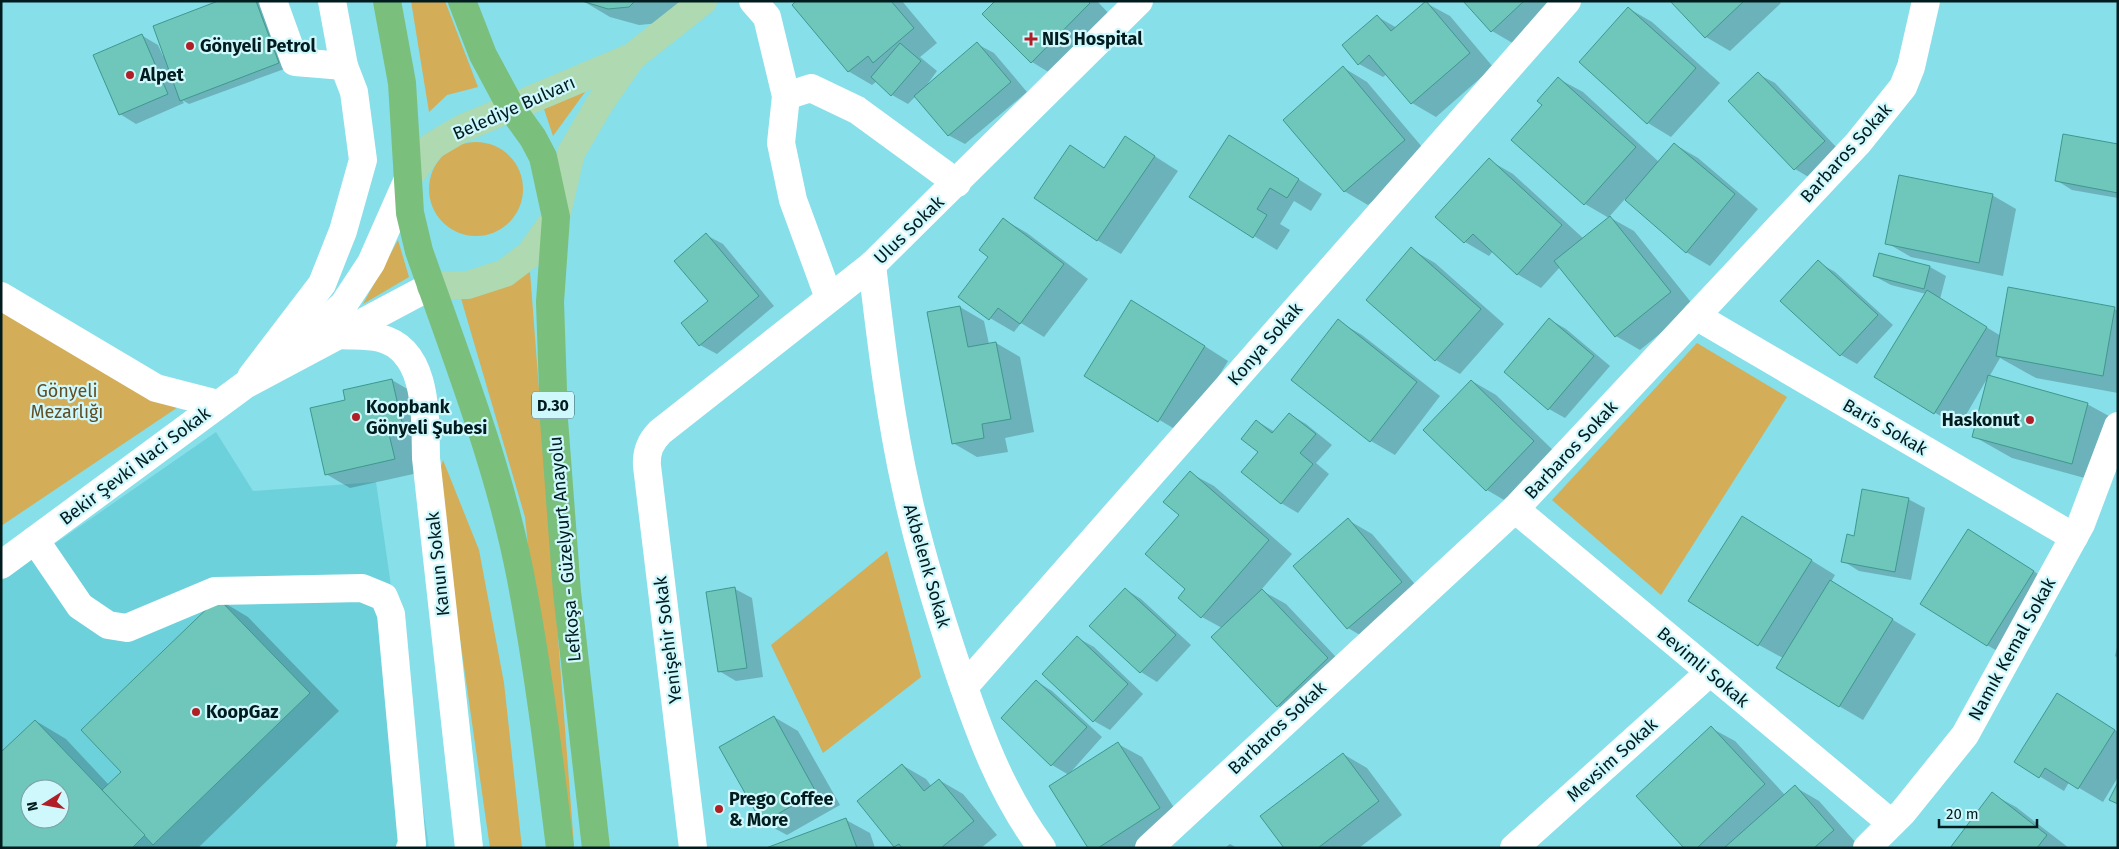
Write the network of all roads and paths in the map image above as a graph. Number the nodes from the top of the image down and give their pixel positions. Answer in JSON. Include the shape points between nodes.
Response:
{"nodes":[{"id":1,"x":273,"y":1,"type":"edge"},
{"id":2,"x":332,"y":1,"type":"edge"},
{"id":3,"x":387,"y":1,"type":"edge"},
{"id":4,"x":462,"y":1,"type":"edge"},
{"id":5,"x":704,"y":1,"type":"edge"},
{"id":6,"x":753,"y":1,"type":"edge"},
{"id":7,"x":1139,"y":1,"type":"edge"},
{"id":8,"x":1567,"y":1,"type":"edge"},
{"id":9,"x":1926,"y":1,"type":"edge"},
{"id":10,"x":632,"y":57,"type":"junction"},
{"id":11,"x":344,"y":66,"type":"junction"},
{"id":12,"x":786,"y":96,"type":"junction"},
{"id":13,"x":512,"y":109,"type":"junction"},
{"id":14,"x":409,"y":177,"type":"junction"},
{"id":15,"x":957,"y":183,"type":"junction"},
{"id":16,"x":556,"y":217,"type":"junction"},
{"id":17,"x":872,"y":265,"type":"junction"},
{"id":18,"x":431,"y":286,"type":"junction"},
{"id":19,"x":1,"y":296,"type":"edge"},
{"id":20,"x":830,"y":298,"type":"junction"},
{"id":21,"x":1696,"y":316,"type":"junction"},
{"id":22,"x":341,"y":335,"type":"junction"},
{"id":23,"x":270,"y":370,"type":"junction"},
{"id":24,"x":245,"y":385,"type":"junction"},
{"id":25,"x":218,"y":404,"type":"junction"},
{"id":26,"x":2118,"y":426,"type":"edge"},
{"id":27,"x":657,"y":434,"type":"joint"},
{"id":28,"x":1515,"y":509,"type":"junction"},
{"id":29,"x":2074,"y":537,"type":"junction"},
{"id":30,"x":35,"y":540,"type":"junction"},
{"id":31,"x":1,"y":565,"type":"edge"},
{"id":32,"x":1710,"y":673,"type":"junction"},
{"id":33,"x":964,"y":687,"type":"junction"},
{"id":34,"x":1891,"y":823,"type":"junction"},
{"id":35,"x":410,"y":848,"type":"edge"},
{"id":36,"x":469,"y":848,"type":"edge"},
{"id":37,"x":560,"y":848,"type":"edge"},
{"id":38,"x":596,"y":848,"type":"edge"},
{"id":39,"x":693,"y":848,"type":"edge"},
{"id":40,"x":1042,"y":848,"type":"edge"},
{"id":41,"x":1149,"y":848,"type":"edge"},
{"id":42,"x":1514,"y":848,"type":"edge"},
{"id":43,"x":1867,"y":848,"type":"edge"}],
"edges":[{"from":1,"to":11,"type":"street","via":[[295,62]]},
{"from":2,"to":11,"type":"street"},
{"from":3,"to":14,"type":"highway","via":[[402,83]]},
{"from":4,"to":13,"type":"highway","name":"Lefkoşa - Güzelyurt Anayolu","number":"D.30","via":[[483,55]]},
{"from":5,"to":10,"type":"main road","name":"Belediye Bulvarı"},
{"from":6,"to":12,"type":"street","via":[[767,17]]},
{"from":7,"to":15,"type":"street","name":"Ulus Sokak"},
{"from":8,"to":33,"type":"street","name":"Konya Sokak"},
{"from":9,"to":21,"type":"street","name":"Barbaros Sokak","via":[[1911,67],[1891,105]]},
{"from":10,"to":13,"type":"main road","name":"Belediye Bulvarı"},
{"from":10,"to":16,"type":"main road","name":"Belediye Bulvarı","via":[[571,152]]},
{"from":11,"to":24,"type":"street","via":[[354,92],[362,160],[343,231],[322,284]]},
{"from":12,"to":15,"type":"street","via":[[811,88],[857,110]]},
{"from":12,"to":20,"type":"street","via":[[781,143],[793,200]]},
{"from":13,"to":14,"type":"main road","name":"Belediye Bulvarı","via":[[462,129],[432,146]]},
{"from":13,"to":16,"type":"highway","name":"Lefkoşa - Güzelyurt Anayolu","number":"D.30","via":[[543,157]]},
{"from":14,"to":18,"type":"highway","via":[[410,213]]},
{"from":14,"to":23,"type":"street","name":"Bekir Şevki Naci Sokak","via":[[372,263],[344,304]]},
{"from":15,"to":17,"type":"street","name":"Ulus Sokak"},
{"from":16,"to":18,"type":"main road","name":"Belediye Bulvarı","via":[[530,254],[506,273],[468,284]]},
{"from":16,"to":38,"type":"highway","name":"Lefkoşa - Güzelyurt Anayolu","number":"D.30","via":[[550,302],[552,381],[567,592]]},
{"from":17,"to":20,"type":"street","name":"Ulus Sokak"},
{"from":17,"to":33,"type":"street","name":"Akbelenk Sokak","via":[[884,361],[907,492],[934,598]]},
{"from":18,"to":22,"type":"street","name":"Bekir Şevki Naci Sokak"},
{"from":18,"to":37,"type":"highway","via":[[501,495],[521,578]]},
{"from":19,"to":25,"type":"street","via":[[156,388]]},
{"from":20,"to":27,"type":"street","name":"Ulus Sokak"},
{"from":21,"to":28,"type":"street","name":"Barbaros Sokak"},
{"from":21,"to":29,"type":"street","name":"Baris Sokak"},
{"from":22,"to":23,"type":"street","name":"Bekir Şevki Naci Sokak"},
{"from":22,"to":36,"type":"street","name":"Kanun Sokak","via":[[380,338],[402,348],[416,370],[422,394],[426,458]]},
{"from":23,"to":24,"type":"street","name":"Bekir Şevki Naci Sokak"},
{"from":24,"to":25,"type":"street","name":"Bekir Şevki Naci Sokak"},
{"from":25,"to":30,"type":"street","name":"Bekir Şevki Naci Sokak"},
{"from":26,"to":29,"type":"street","name":"Namık Kemal Sokak"},
{"from":27,"to":39,"type":"street","name":"Yenişehir Sokak","via":[[647,453],[647,466]]},
{"from":28,"to":32,"type":"street","name":"Bevimli Sokak"},
{"from":28,"to":41,"type":"street","name":"Barbaros Sokak"},
{"from":29,"to":34,"type":"street","name":"Namık Kemal Sokak","via":[[1965,735]]},
{"from":30,"to":31,"type":"street","name":"Bekir Şevki Naci Sokak"},
{"from":30,"to":35,"type":"street","via":[[80,606],[108,625],[127,628],[215,591],[362,588],[384,598],[391,614]]},
{"from":32,"to":34,"type":"street","name":"Bevimli Sokak"},
{"from":32,"to":42,"type":"street","name":"Mevsim Sokak"},
{"from":33,"to":40,"type":"street","name":"Akbelenk Sokak","via":[[1003,786]]},
{"from":34,"to":43,"type":"street","name":"Namık Kemal Sokak"}]}
